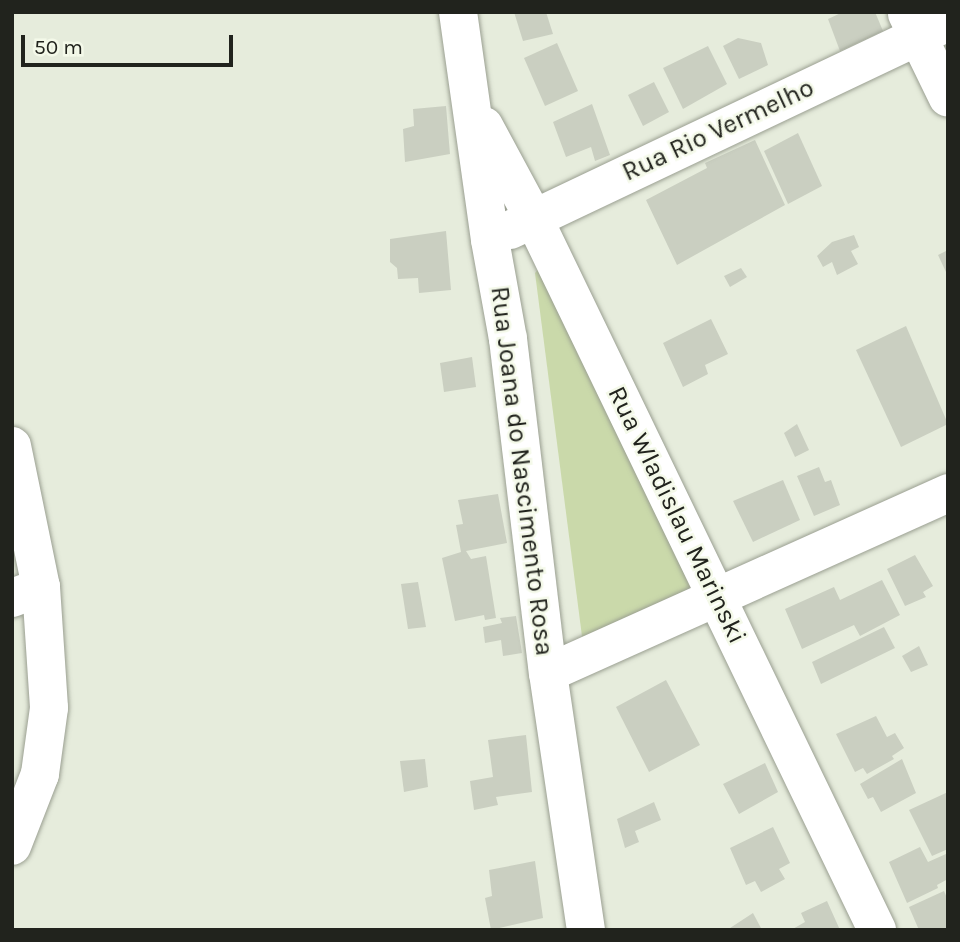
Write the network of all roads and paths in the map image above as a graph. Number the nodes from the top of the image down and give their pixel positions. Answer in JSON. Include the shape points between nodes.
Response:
{"nodes":[{"id":1,"x":458,"y":12,"type":"edge"},
{"id":2,"x":923,"y":23,"type":"edge"},
{"id":3,"x":948,"y":99,"type":"edge"},
{"id":4,"x":472,"y":102,"type":"junction"},
{"id":5,"x":533,"y":217,"type":"junction"},
{"id":6,"x":490,"y":240,"type":"junction"},
{"id":7,"x":12,"y":446,"type":"edge"},
{"id":8,"x":948,"y":494,"type":"edge"},
{"id":9,"x":27,"y":592,"type":"edge"},
{"id":10,"x":718,"y":598,"type":"junction"},
{"id":11,"x":548,"y":673,"type":"junction"},
{"id":12,"x":12,"y":846,"type":"edge"},
{"id":13,"x":586,"y":930,"type":"edge"},
{"id":14,"x":877,"y":930,"type":"edge"}],
"edges":[{"from":1,"to":4,"type":"street","name":"Rua Joana do Nascimento Rosa"},
{"from":2,"to":3,"type":"street"},
{"from":2,"to":5,"type":"street","name":"Rua Rio Vermelho"},
{"from":4,"to":5,"type":"street","name":"Rua Wladislau Marinski"},
{"from":4,"to":6,"type":"street","name":"Rua Joana do Nascimento Rosa"},
{"from":5,"to":6,"type":"street","name":"Rua Rio Vermelho"},
{"from":5,"to":10,"type":"street","name":"Rua Wladislau Marinski"},
{"from":6,"to":11,"type":"street","name":"Rua Joana do Nascimento Rosa","via":[[508,339]]},
{"from":7,"to":9,"type":"street"},
{"from":8,"to":10,"type":"street"},
{"from":9,"to":12,"type":"street","via":[[48,708],[40,774]]},
{"from":10,"to":11,"type":"street"},
{"from":10,"to":14,"type":"street","name":"Rua Wladislau Marinski"},
{"from":11,"to":13,"type":"street","name":"Rua Joana do Nascimento Rosa"}]}
